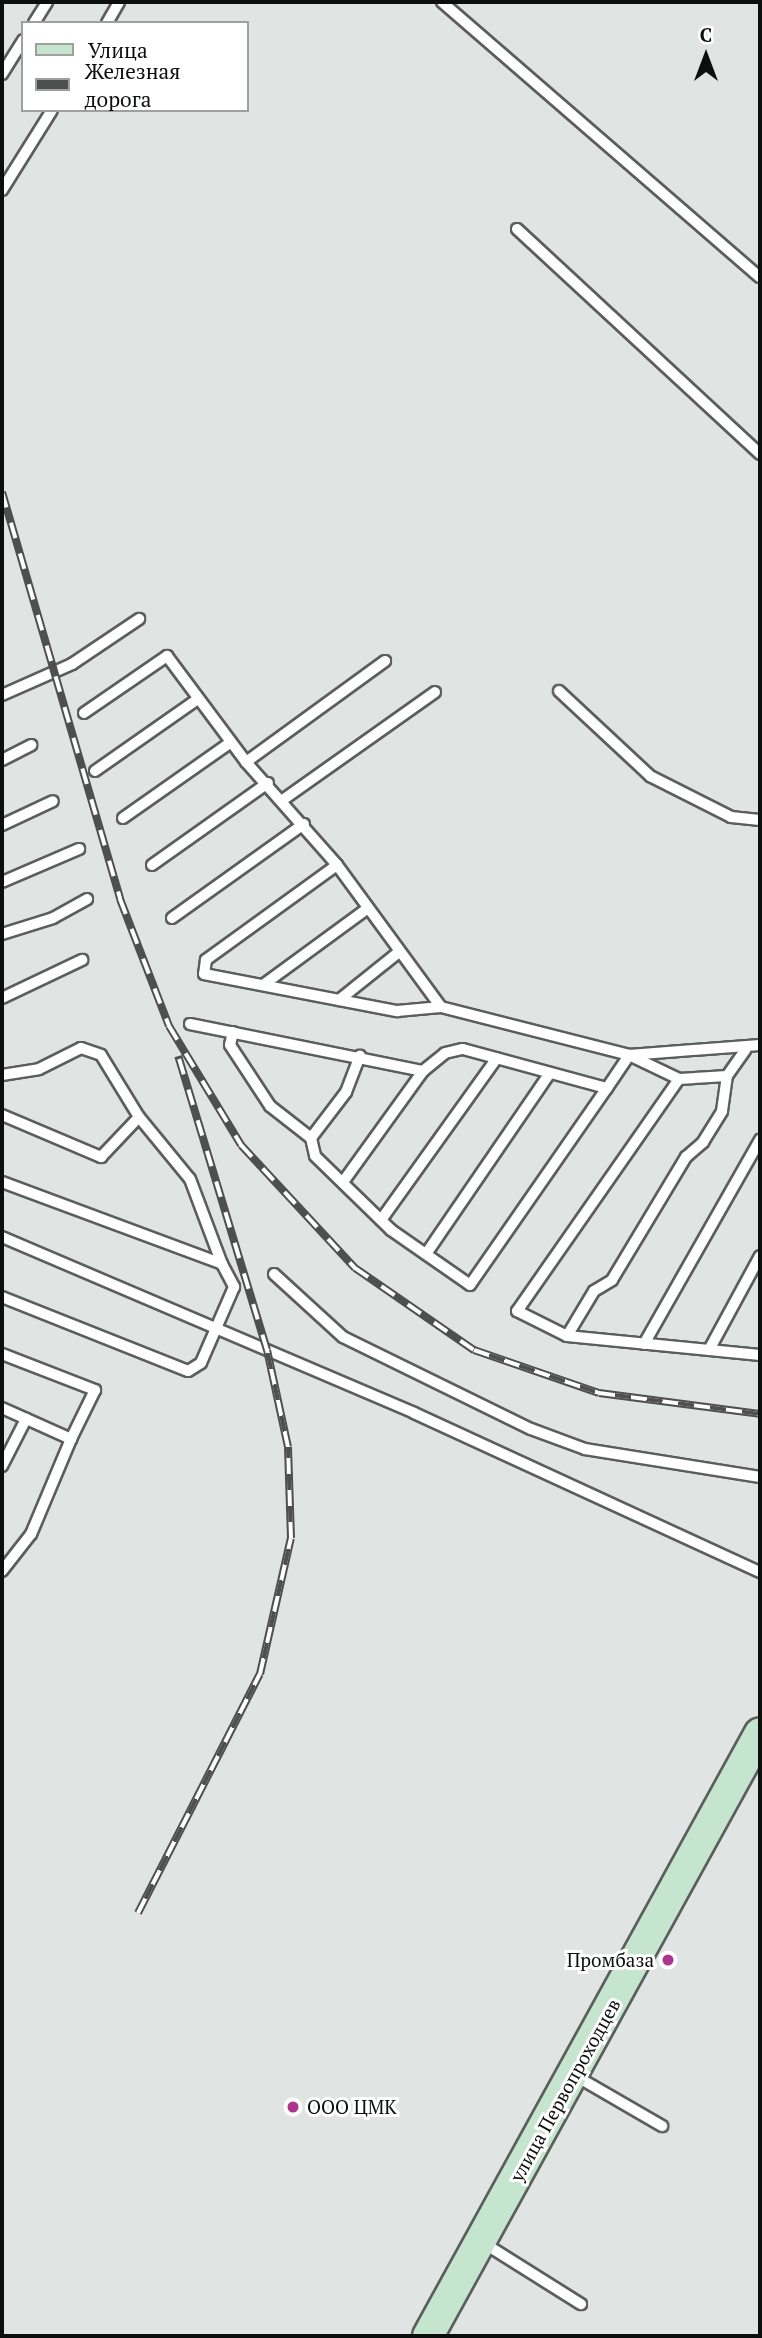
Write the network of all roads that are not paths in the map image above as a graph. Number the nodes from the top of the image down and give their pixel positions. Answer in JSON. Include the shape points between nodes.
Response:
{"nodes":[{"id":1,"x":47,"y":2,"type":"edge"},
{"id":2,"x":119,"y":2,"type":"edge"},
{"id":3,"x":442,"y":2,"type":"edge"},
{"id":4,"x":35,"y":21,"type":"edge"},
{"id":5,"x":108,"y":21,"type":"edge"},
{"id":6,"x":21,"y":43,"type":"edge"},
{"id":7,"x":2,"y":74,"type":"edge"},
{"id":8,"x":51,"y":112,"type":"edge"},
{"id":9,"x":2,"y":190,"type":"edge"},
{"id":10,"x":517,"y":229,"type":"dead end"},
{"id":11,"x":760,"y":277,"type":"edge"},
{"id":12,"x":760,"y":454,"type":"edge"},
{"id":13,"x":139,"y":619,"type":"dead end"},
{"id":14,"x":385,"y":661,"type":"dead end"},
{"id":15,"x":559,"y":691,"type":"dead end"},
{"id":16,"x":435,"y":692,"type":"dead end"},
{"id":17,"x":2,"y":695,"type":"edge"},
{"id":18,"x":198,"y":699,"type":"junction"},
{"id":19,"x":84,"y":713,"type":"dead end"},
{"id":20,"x":231,"y":742,"type":"junction"},
{"id":21,"x":31,"y":746,"type":"dead end"},
{"id":22,"x":2,"y":760,"type":"edge"},
{"id":23,"x":246,"y":762,"type":"junction"},
{"id":24,"x":95,"y":771,"type":"dead end"},
{"id":25,"x":268,"y":783,"type":"junction"},
{"id":26,"x":284,"y":799,"type":"junction"},
{"id":27,"x":53,"y":801,"type":"dead end"},
{"id":28,"x":123,"y":818,"type":"dead end"},
{"id":29,"x":760,"y":820,"type":"edge"},
{"id":30,"x":304,"y":824,"type":"junction"},
{"id":31,"x":2,"y":825,"type":"edge"},
{"id":32,"x":79,"y":849,"type":"dead end"},
{"id":33,"x":152,"y":865,"type":"dead end"},
{"id":34,"x":337,"y":865,"type":"junction"},
{"id":35,"x":2,"y":883,"type":"edge"},
{"id":36,"x":87,"y":900,"type":"dead end"},
{"id":37,"x":368,"y":909,"type":"junction"},
{"id":38,"x":172,"y":918,"type":"dead end"},
{"id":39,"x":2,"y":934,"type":"edge"},
{"id":40,"x":399,"y":952,"type":"junction"},
{"id":41,"x":82,"y":960,"type":"dead end"},
{"id":42,"x":263,"y":985,"type":"junction"},
{"id":43,"x":2,"y":999,"type":"edge"},
{"id":44,"x":339,"y":1000,"type":"junction"},
{"id":45,"x":441,"y":1007,"type":"junction"},
{"id":46,"x":190,"y":1024,"type":"dead end"},
{"id":47,"x":233,"y":1032,"type":"junction"},
{"id":48,"x":760,"y":1045,"type":"edge"},
{"id":49,"x":745,"y":1050,"type":"junction"},
{"id":50,"x":629,"y":1055,"type":"junction"},
{"id":51,"x":360,"y":1056,"type":"junction"},
{"id":52,"x":497,"y":1058,"type":"junction"},
{"id":53,"x":423,"y":1071,"type":"junction"},
{"id":54,"x":550,"y":1073,"type":"junction"},
{"id":55,"x":2,"y":1075,"type":"edge"},
{"id":56,"x":727,"y":1076,"type":"junction"},
{"id":57,"x":679,"y":1079,"type":"junction"},
{"id":58,"x":607,"y":1088,"type":"junction"},
{"id":59,"x":2,"y":1115,"type":"edge"},
{"id":60,"x":139,"y":1118,"type":"junction"},
{"id":61,"x":311,"y":1138,"type":"junction"},
{"id":62,"x":760,"y":1140,"type":"edge"},
{"id":63,"x":2,"y":1182,"type":"edge"},
{"id":64,"x":343,"y":1182,"type":"junction"},
{"id":65,"x":381,"y":1220,"type":"junction"},
{"id":66,"x":2,"y":1237,"type":"edge"},
{"id":67,"x":426,"y":1254,"type":"junction"},
{"id":68,"x":760,"y":1256,"type":"edge"},
{"id":69,"x":222,"y":1264,"type":"junction"},
{"id":70,"x":274,"y":1274,"type":"dead end"},
{"id":71,"x":2,"y":1297,"type":"edge"},
{"id":72,"x":219,"y":1327,"type":"junction"},
{"id":73,"x":567,"y":1336,"type":"junction"},
{"id":74,"x":644,"y":1344,"type":"junction"},
{"id":75,"x":709,"y":1350,"type":"junction"},
{"id":76,"x":2,"y":1354,"type":"edge"},
{"id":77,"x":760,"y":1355,"type":"edge"},
{"id":78,"x":2,"y":1408,"type":"edge"},
{"id":79,"x":26,"y":1419,"type":"junction"},
{"id":80,"x":71,"y":1439,"type":"junction"},
{"id":81,"x":2,"y":1466,"type":"edge"},
{"id":82,"x":760,"y":1477,"type":"edge"},
{"id":83,"x":2,"y":1571,"type":"edge"},
{"id":84,"x":760,"y":1572,"type":"edge"},
{"id":85,"x":760,"y":1733,"type":"edge"},
{"id":86,"x":574,"y":2075,"type":"junction"},
{"id":87,"x":662,"y":2126,"type":"dead end"},
{"id":88,"x":482,"y":2242,"type":"junction"},
{"id":89,"x":581,"y":2304,"type":"dead end"},
{"id":90,"x":428,"y":2336,"type":"edge"}],
"edges":[{"from":1,"to":4,"type":"lane"},
{"from":2,"to":5,"type":"lane"},
{"from":3,"to":11,"type":"lane"},
{"from":6,"to":7,"type":"lane"},
{"from":8,"to":9,"type":"lane"},
{"from":10,"to":12,"type":"lane"},
{"from":13,"to":17,"type":"lane","via":[[72,664]]},
{"from":14,"to":23,"type":"lane"},
{"from":15,"to":29,"type":"lane","via":[[650,776],[731,817]]},
{"from":16,"to":26,"type":"lane"},
{"from":18,"to":19,"type":"lane","via":[[167,656]]},
{"from":18,"to":20,"type":"lane"},
{"from":18,"to":24,"type":"lane"},
{"from":20,"to":23,"type":"lane"},
{"from":20,"to":28,"type":"lane"},
{"from":21,"to":22,"type":"lane"},
{"from":23,"to":25,"type":"lane"},
{"from":25,"to":26,"type":"lane"},
{"from":25,"to":33,"type":"lane"},
{"from":26,"to":30,"type":"lane"},
{"from":27,"to":31,"type":"lane"},
{"from":30,"to":34,"type":"lane"},
{"from":30,"to":38,"type":"lane"},
{"from":32,"to":35,"type":"lane"},
{"from":34,"to":37,"type":"lane"},
{"from":34,"to":42,"type":"lane","via":[[206,960],[204,974]]},
{"from":36,"to":39,"type":"lane"},
{"from":37,"to":40,"type":"lane"},
{"from":37,"to":42,"type":"lane"},
{"from":40,"to":44,"type":"lane"},
{"from":40,"to":45,"type":"lane"},
{"from":41,"to":43,"type":"lane"},
{"from":42,"to":44,"type":"lane"},
{"from":44,"to":45,"type":"lane","via":[[397,1011]]},
{"from":45,"to":50,"type":"lane"},
{"from":46,"to":47,"type":"lane"},
{"from":47,"to":51,"type":"lane"},
{"from":47,"to":61,"type":"lane","via":[[230,1045],[270,1106]]},
{"from":48,"to":49,"type":"lane"},
{"from":49,"to":50,"type":"lane","via":[[685,1045]]},
{"from":49,"to":56,"type":"lane"},
{"from":50,"to":57,"type":"lane"},
{"from":50,"to":58,"type":"lane"},
{"from":51,"to":53,"type":"lane"},
{"from":51,"to":61,"type":"lane","via":[[346,1092]]},
{"from":52,"to":53,"type":"lane","via":[[463,1049],[445,1053]]},
{"from":52,"to":54,"type":"lane"},
{"from":52,"to":65,"type":"lane"},
{"from":53,"to":64,"type":"lane"},
{"from":54,"to":58,"type":"lane"},
{"from":54,"to":67,"type":"lane"},
{"from":55,"to":60,"type":"lane","via":[[39,1069],[90,1047],[111,1067]]},
{"from":56,"to":57,"type":"lane"},
{"from":56,"to":73,"type":"lane","via":[[722,1111],[703,1142],[686,1157],[612,1280],[594,1291]]},
{"from":57,"to":73,"type":"lane","via":[[517,1311]]},
{"from":58,"to":67,"type":"lane","via":[[470,1284]]},
{"from":59,"to":60,"type":"lane","via":[[101,1157]]},
{"from":60,"to":69,"type":"lane","via":[[190,1179]]},
{"from":61,"to":64,"type":"lane","via":[[315,1156]]},
{"from":62,"to":74,"type":"lane"},
{"from":63,"to":69,"type":"lane"},
{"from":64,"to":65,"type":"lane"},
{"from":65,"to":67,"type":"lane"},
{"from":66,"to":72,"type":"lane"},
{"from":68,"to":75,"type":"lane"},
{"from":69,"to":72,"type":"lane","via":[[234,1287]]},
{"from":70,"to":82,"type":"lane","via":[[342,1337],[531,1429],[585,1449]]},
{"from":71,"to":72,"type":"lane","via":[[188,1371],[201,1363]]},
{"from":72,"to":84,"type":"lane"},
{"from":73,"to":74,"type":"lane"},
{"from":74,"to":75,"type":"lane"},
{"from":75,"to":77,"type":"lane"},
{"from":76,"to":80,"type":"lane","via":[[95,1390]]},
{"from":78,"to":79,"type":"lane"},
{"from":79,"to":80,"type":"lane"},
{"from":79,"to":81,"type":"lane"},
{"from":80,"to":83,"type":"lane","via":[[31,1534]]},
{"from":85,"to":86,"type":"street","name":"улица Первопроходцев"},
{"from":86,"to":87,"type":"lane"},
{"from":86,"to":88,"type":"street","name":"улица Первопроходцев"},
{"from":88,"to":89,"type":"lane"},
{"from":88,"to":90,"type":"street","name":"улица Первопроходцев"}]}
